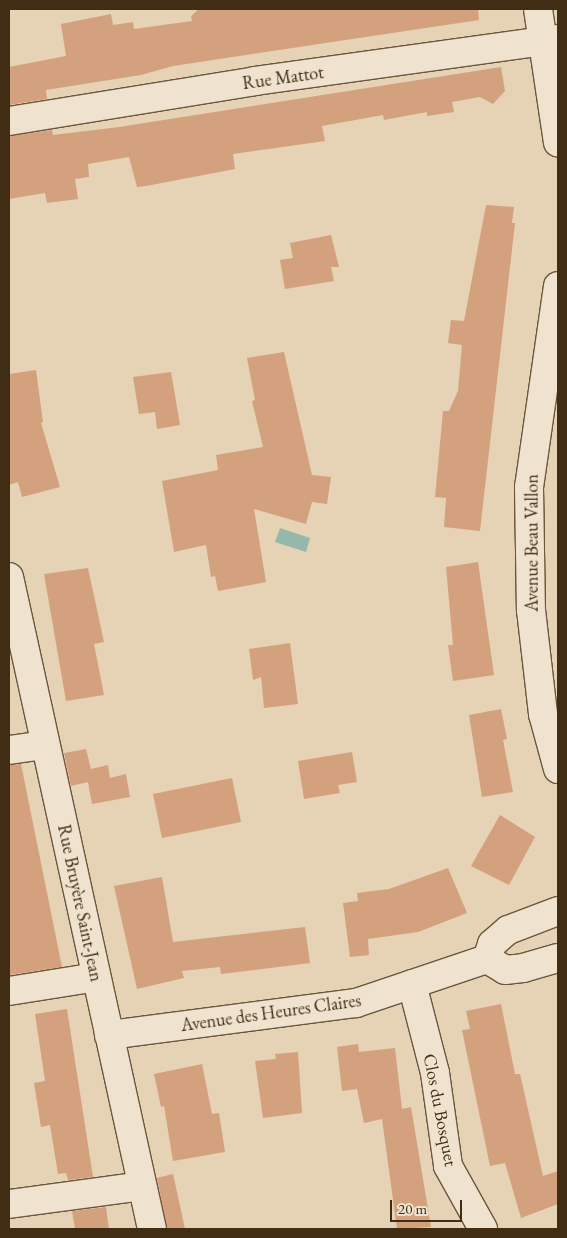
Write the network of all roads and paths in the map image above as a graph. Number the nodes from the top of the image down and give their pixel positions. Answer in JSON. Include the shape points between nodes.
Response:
{"nodes":[{"id":1,"x":538,"y":9,"type":"edge"},
{"id":2,"x":550,"y":40,"type":"edge"},
{"id":3,"x":9,"y":122,"type":"edge"},
{"id":4,"x":558,"y":143,"type":"edge"},
{"id":5,"x":558,"y":286,"type":"edge"},
{"id":6,"x":556,"y":316,"type":"edge"},
{"id":7,"x":9,"y":577,"type":"edge"},
{"id":8,"x":45,"y":745,"type":"junction"},
{"id":9,"x":9,"y":750,"type":"edge"},
{"id":10,"x":558,"y":768,"type":"edge"},
{"id":11,"x":558,"y":911,"type":"edge"},
{"id":12,"x":558,"y":958,"type":"edge"},
{"id":13,"x":487,"y":959,"type":"junction"},
{"id":14,"x":96,"y":977,"type":"junction"},
{"id":15,"x":412,"y":984,"type":"junction"},
{"id":16,"x":9,"y":991,"type":"edge"},
{"id":17,"x":109,"y":1036,"type":"junction"},
{"id":18,"x":142,"y":1186,"type":"junction"},
{"id":19,"x":9,"y":1204,"type":"edge"},
{"id":20,"x":152,"y":1229,"type":"edge"},
{"id":21,"x":482,"y":1229,"type":"edge"}],
"edges":[{"from":1,"to":2,"type":"street"},
{"from":2,"to":3,"type":"street","name":"Rue Mattot","via":[[255,82]]},
{"from":2,"to":4,"type":"street"},
{"from":5,"to":6,"type":"street","name":"Avenue Beau Vallon"},
{"from":6,"to":10,"type":"street","name":"Avenue Beau Vallon","via":[[529,487],[531,601],[543,714]]},
{"from":7,"to":8,"type":"street","name":"Rue Bruyère Saint-Jean"},
{"from":8,"to":9,"type":"street"},
{"from":8,"to":14,"type":"street","name":"Rue Bruyère Saint-Jean"},
{"from":11,"to":13,"type":"street","via":[[508,930],[492,944]]},
{"from":12,"to":13,"type":"street","via":[[505,970]]},
{"from":13,"to":15,"type":"street","name":"Avenue des Heures Claires"},
{"from":14,"to":16,"type":"street"},
{"from":14,"to":17,"type":"street","name":"Rue Bruyère Saint-Jean"},
{"from":15,"to":17,"type":"street","name":"Avenue des Heures Claires","via":[[356,1003]]},
{"from":15,"to":21,"type":"street","name":"Clos du Bosquet","via":[[435,1074],[448,1166]]},
{"from":17,"to":18,"type":"street","name":"Rue Bruyère Saint-Jean"},
{"from":18,"to":19,"type":"street"},
{"from":18,"to":20,"type":"street","name":"Rue Bruyère Saint-Jean"}]}
